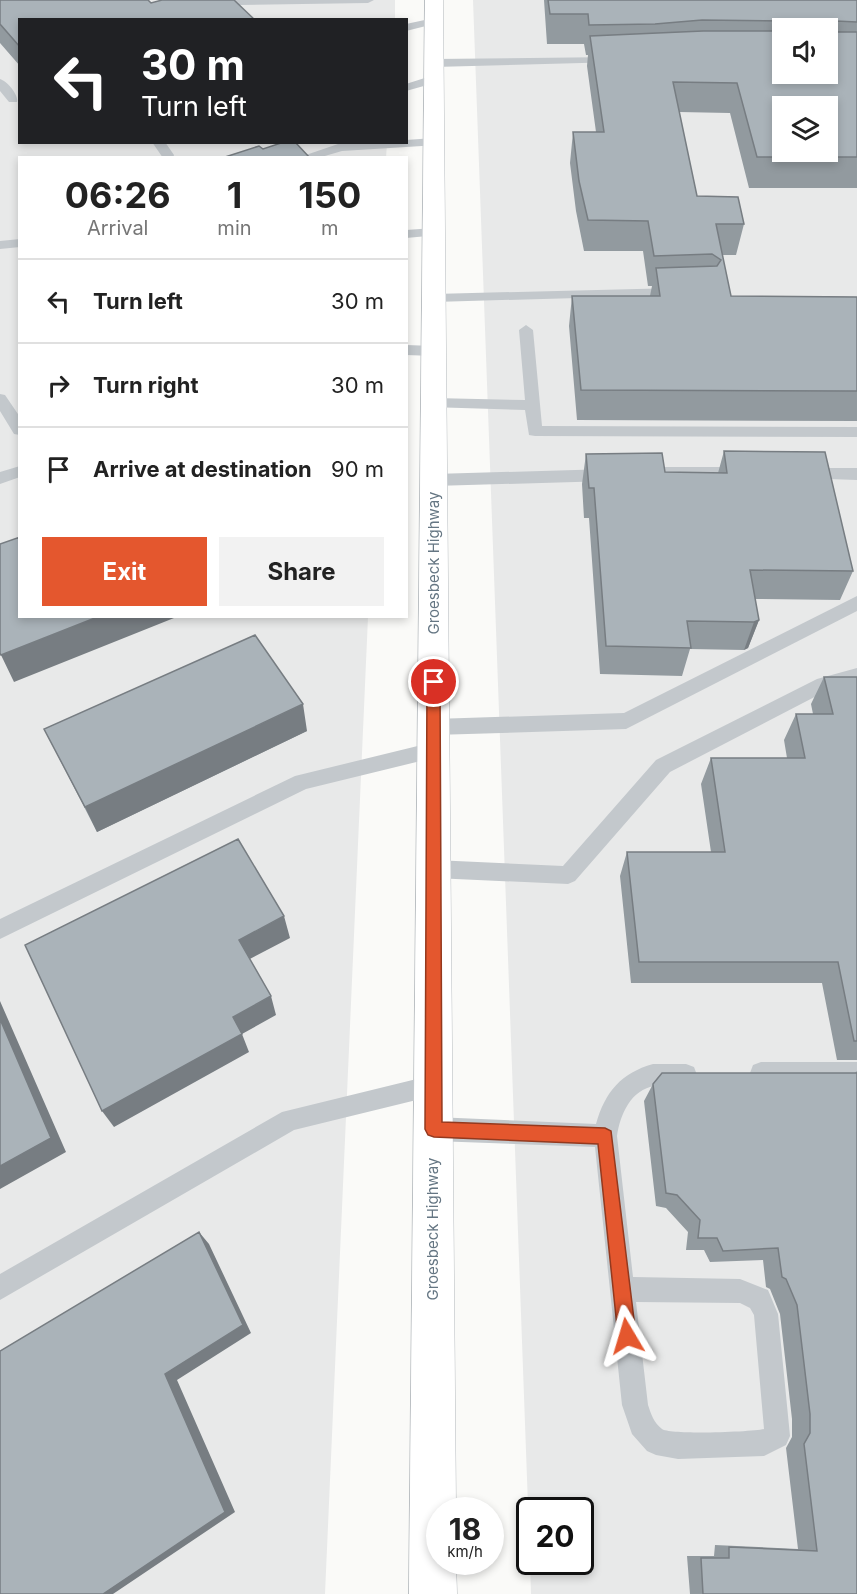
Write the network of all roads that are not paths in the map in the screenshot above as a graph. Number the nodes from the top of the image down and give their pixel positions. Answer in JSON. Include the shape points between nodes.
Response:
{"nodes":[{"id":1,"x":368,"y":0,"type":"edge"},
{"id":2,"x":425,"y":16,"type":"edge"},
{"id":3,"x":179,"y":18,"type":"edge"},
{"id":4,"x":628,"y":60,"type":"edge"},
{"id":5,"x":425,"y":77,"type":"edge"},
{"id":6,"x":0,"y":83,"type":"edge"},
{"id":7,"x":13,"y":99,"type":"dead end"},
{"id":8,"x":434,"y":142,"type":"junction"},
{"id":9,"x":408,"y":143,"type":"edge"},
{"id":10,"x":160,"y":144,"type":"edge"},
{"id":11,"x":397,"y":144,"type":"edge"},
{"id":12,"x":168,"y":155,"type":"dead end"},
{"id":13,"x":310,"y":156,"type":"edge"},
{"id":14,"x":420,"y":233,"type":"edge"},
{"id":15,"x":18,"y":243,"type":"edge"},
{"id":16,"x":0,"y":245,"type":"edge"},
{"id":17,"x":694,"y":291,"type":"edge"},
{"id":18,"x":434,"y":298,"type":"junction"},
{"id":19,"x":526,"y":330,"type":"dead end"},
{"id":20,"x":420,"y":350,"type":"edge"},
{"id":21,"x":0,"y":399,"type":"edge"},
{"id":22,"x":434,"y":403,"type":"junction"},
{"id":23,"x":534,"y":405,"type":"junction"},
{"id":24,"x":18,"y":427,"type":"edge"},
{"id":25,"x":857,"y":432,"type":"edge"},
{"id":26,"x":18,"y":472,"type":"edge"},
{"id":27,"x":756,"y":473,"type":"edge"},
{"id":28,"x":790,"y":473,"type":"edge"},
{"id":29,"x":630,"y":474,"type":"edge"},
{"id":30,"x":653,"y":474,"type":"edge"},
{"id":31,"x":857,"y":474,"type":"edge"},
{"id":32,"x":0,"y":478,"type":"edge"},
{"id":33,"x":434,"y":480,"type":"junction"},
{"id":34,"x":857,"y":603,"type":"edge"},
{"id":35,"x":857,"y":675,"type":"edge"},
{"id":36,"x":434,"y":739,"type":"junction"},
{"id":37,"x":434,"y":869,"type":"junction"},
{"id":38,"x":0,"y":929,"type":"edge"},
{"id":39,"x":857,"y":1072,"type":"edge"},
{"id":40,"x":709,"y":1074,"type":"edge"},
{"id":41,"x":743,"y":1074,"type":"edge"},
{"id":42,"x":433,"y":1086,"type":"junction"},
{"id":43,"x":434,"y":1129,"type":"junction"},
{"id":44,"x":605,"y":1136,"type":"junction"},
{"id":45,"x":0,"y":1288,"type":"edge"},
{"id":46,"x":622,"y":1289,"type":"junction"},
{"id":47,"x":433,"y":1594,"type":"edge"}],
"edges":[{"from":1,"to":3,"type":"lane","via":[[239,2]]},
{"from":2,"to":5,"type":"main road","name":"Groesbeck Highway"},
{"from":4,"to":5,"type":"lane"},
{"from":5,"to":8,"type":"main road","name":"Groesbeck Highway"},
{"from":6,"to":7,"type":"lane"},
{"from":8,"to":9,"type":"lane"},
{"from":8,"to":14,"type":"main road","name":"Groesbeck Highway"},
{"from":10,"to":12,"type":"lane"},
{"from":11,"to":13,"type":"lane","via":[[341,147]]},
{"from":14,"to":18,"type":"main road","name":"Groesbeck Highway"},
{"from":15,"to":16,"type":"lane"},
{"from":17,"to":18,"type":"lane"},
{"from":18,"to":20,"type":"main road","name":"Groesbeck Highway"},
{"from":19,"to":23,"type":"lane"},
{"from":20,"to":22,"type":"main road","name":"Groesbeck Highway"},
{"from":21,"to":24,"type":"lane"},
{"from":22,"to":23,"type":"lane"},
{"from":22,"to":33,"type":"main road","name":"Groesbeck Highway"},
{"from":23,"to":25,"type":"lane","via":[[535,431]]},
{"from":26,"to":32,"type":"lane"},
{"from":27,"to":30,"type":"lane"},
{"from":28,"to":31,"type":"lane"},
{"from":29,"to":33,"type":"lane"},
{"from":33,"to":36,"type":"main road","name":"Groesbeck Highway"},
{"from":34,"to":36,"type":"lane","via":[[626,721]]},
{"from":35,"to":37,"type":"lane","via":[[823,684],[663,766],[568,875]]},
{"from":36,"to":37,"type":"main road","name":"Groesbeck Highway"},
{"from":36,"to":38,"type":"lane","via":[[302,782]]},
{"from":37,"to":42,"type":"main road","name":"Groesbeck Highway"},
{"from":39,"to":41,"type":"lane"},
{"from":40,"to":44,"type":"lane","via":[[653,1075],[636,1081],[616,1101],[606,1119]]},
{"from":42,"to":43,"type":"main road","name":"Groesbeck Highway"},
{"from":42,"to":45,"type":"lane","via":[[290,1120]]},
{"from":43,"to":44,"type":"lane"},
{"from":43,"to":47,"type":"main road","name":"Groesbeck Highway"},
{"from":44,"to":46,"type":"lane"},
{"from":46,"to":46,"type":"lane","via":[[635,1405],[641,1425],[656,1442],[678,1446],[764,1443],[777,1436],[766,1314],[759,1299],[740,1291]]}]}
